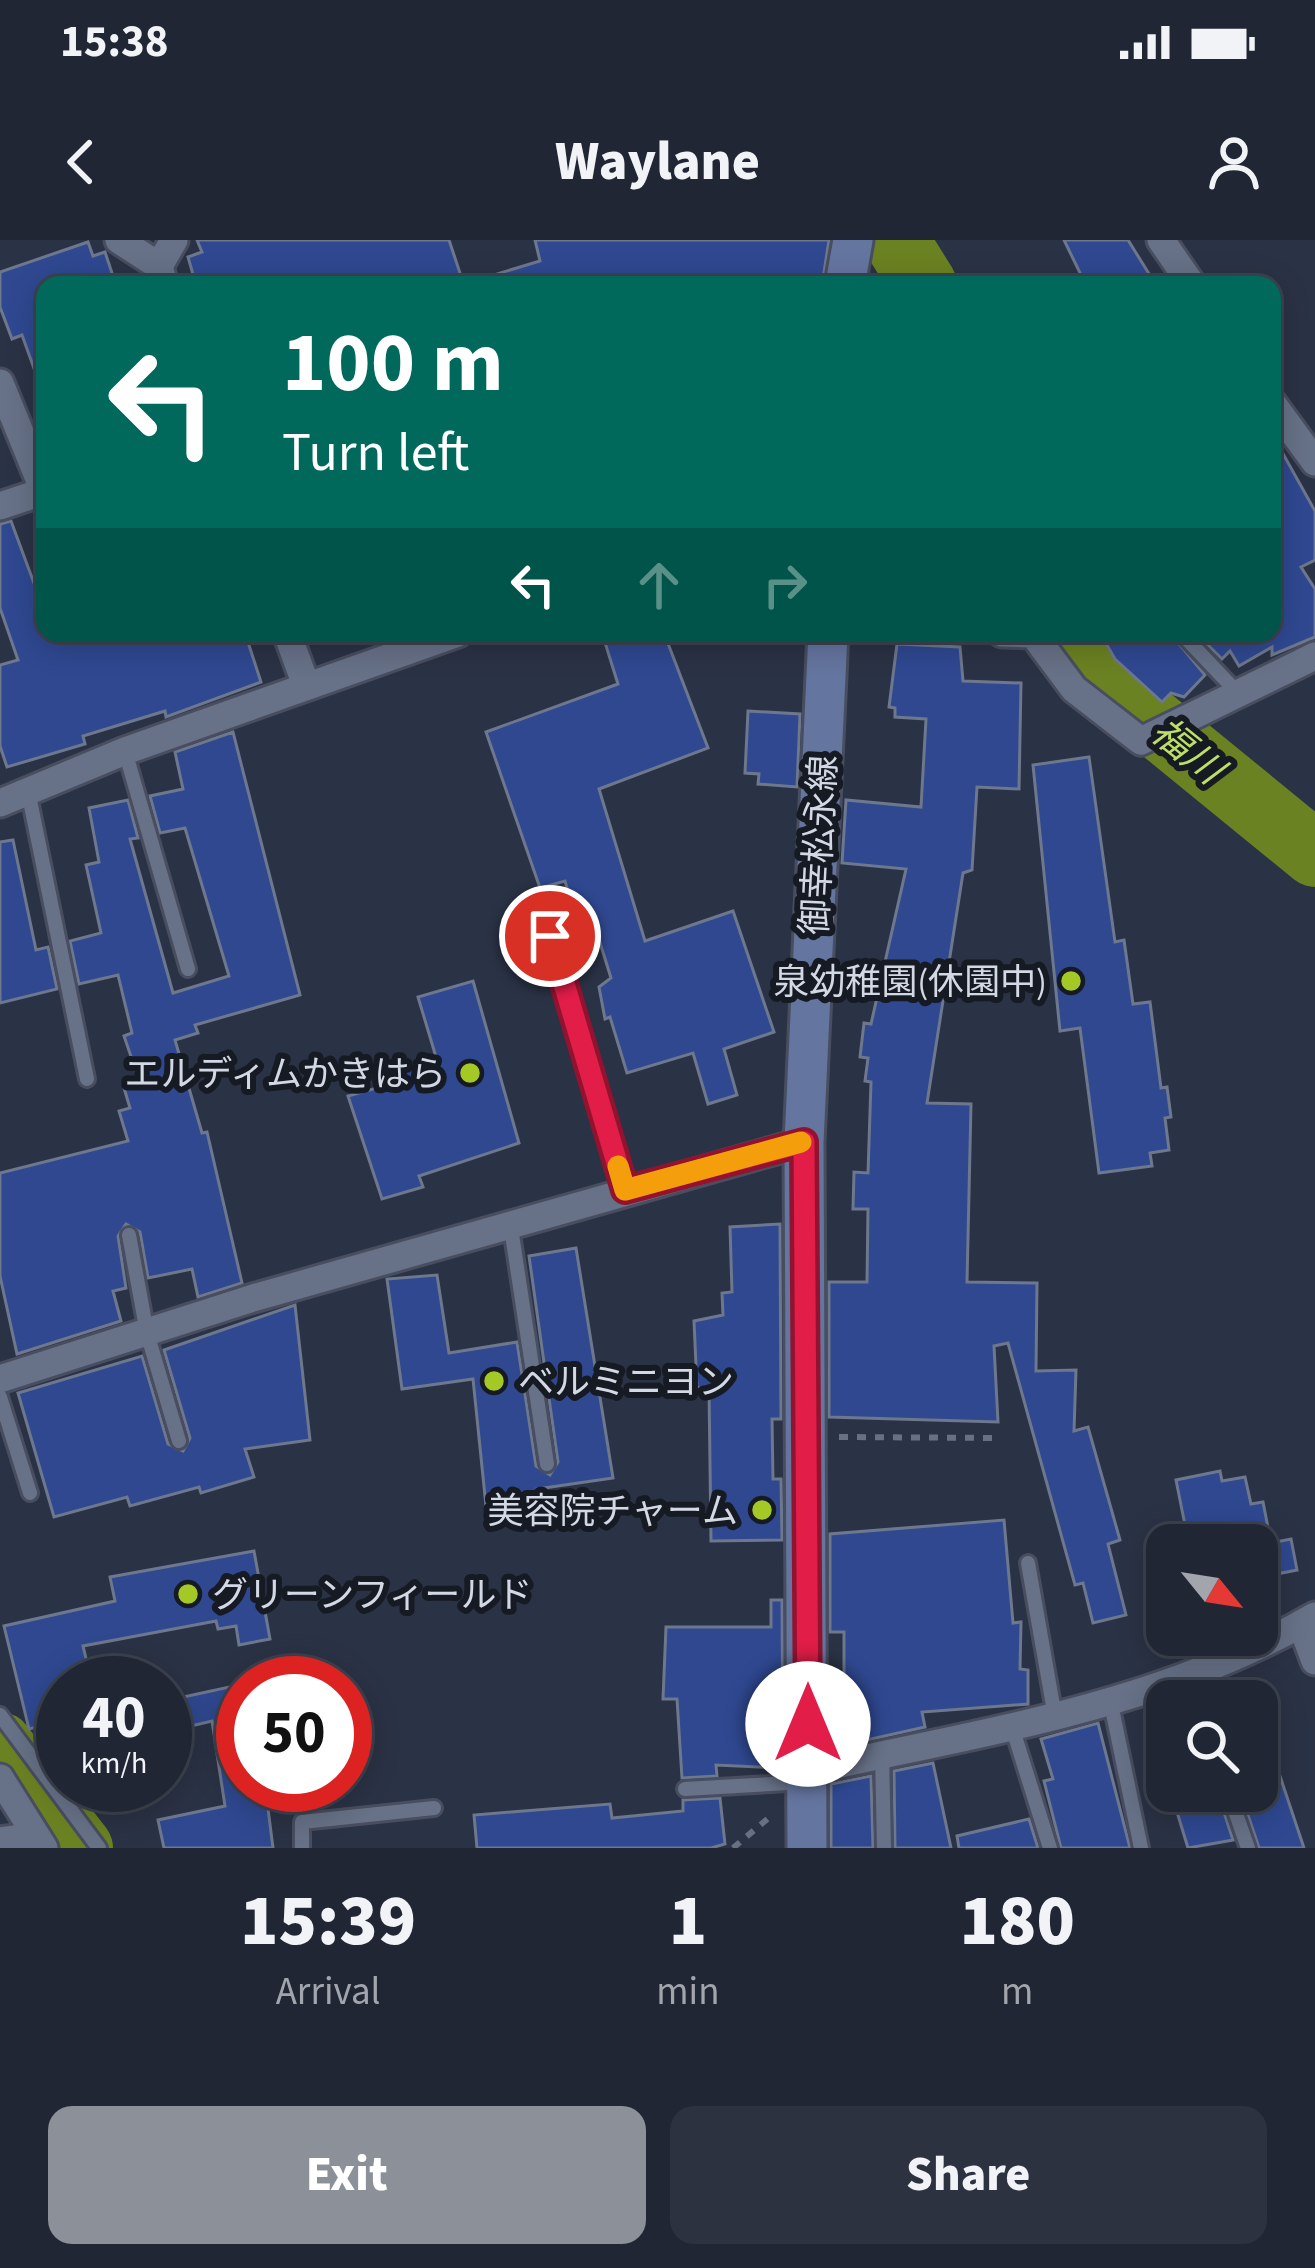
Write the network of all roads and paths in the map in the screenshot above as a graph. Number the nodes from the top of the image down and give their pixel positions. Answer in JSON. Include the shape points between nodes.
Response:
{"nodes":[{"id":1,"x":119,"y":240,"type":"edge"},
{"id":2,"x":174,"y":240,"type":"edge"},
{"id":3,"x":853,"y":240,"type":"edge"},
{"id":4,"x":1160,"y":240,"type":"edge"},
{"id":5,"x":162,"y":276,"type":"edge"},
{"id":6,"x":847,"y":276,"type":"edge"},
{"id":7,"x":1186,"y":276,"type":"edge"},
{"id":8,"x":0,"y":383,"type":"edge"},
{"id":9,"x":1281,"y":416,"type":"edge"},
{"id":10,"x":1315,"y":462,"type":"edge"},
{"id":11,"x":36,"y":471,"type":"edge"},
{"id":12,"x":36,"y":494,"type":"edge"},
{"id":13,"x":0,"y":506,"type":"edge"},
{"id":14,"x":290,"y":642,"type":"edge"},
{"id":15,"x":432,"y":642,"type":"edge"},
{"id":16,"x":828,"y":642,"type":"edge"},
{"id":17,"x":1039,"y":642,"type":"edge"},
{"id":18,"x":1190,"y":642,"type":"edge"},
{"id":19,"x":1315,"y":656,"type":"edge"},
{"id":20,"x":306,"y":685,"type":"junction"},
{"id":21,"x":1235,"y":690,"type":"junction"},
{"id":22,"x":125,"y":751,"type":"junction"},
{"id":23,"x":28,"y":791,"type":"junction"},
{"id":24,"x":0,"y":803,"type":"edge"},
{"id":25,"x":550,"y":936,"type":"dead end"},
{"id":26,"x":188,"y":969,"type":"dead end"},
{"id":27,"x":87,"y":1078,"type":"dead end"},
{"id":28,"x":804,"y":1142,"type":"junction"},
{"id":29,"x":625,"y":1190,"type":"junction"},
{"id":30,"x":511,"y":1228,"type":"junction"},
{"id":31,"x":129,"y":1235,"type":"dead end"},
{"id":32,"x":147,"y":1333,"type":"junction"},
{"id":33,"x":0,"y":1379,"type":"edge"},
{"id":34,"x":0,"y":1397,"type":"edge"},
{"id":35,"x":808,"y":1437,"type":"junction"},
{"id":36,"x":998,"y":1438,"type":"dead end"},
{"id":37,"x":179,"y":1441,"type":"dead end"},
{"id":38,"x":548,"y":1463,"type":"dead end"},
{"id":39,"x":30,"y":1493,"type":"dead end"},
{"id":40,"x":1028,"y":1563,"type":"dead end"},
{"id":41,"x":1308,"y":1620,"type":"edge"},
{"id":42,"x":1315,"y":1661,"type":"edge"},
{"id":43,"x":1205,"y":1680,"type":"edge"},
{"id":44,"x":1146,"y":1697,"type":"edge"},
{"id":45,"x":1112,"y":1704,"type":"junction"},
{"id":46,"x":0,"y":1714,"type":"edge"},
{"id":47,"x":1056,"y":1718,"type":"junction"},
{"id":48,"x":1013,"y":1730,"type":"junction"},
{"id":49,"x":882,"y":1754,"type":"junction"},
{"id":50,"x":808,"y":1777,"type":"junction"},
{"id":51,"x":0,"y":1778,"type":"edge"},
{"id":52,"x":685,"y":1789,"type":"dead end"},
{"id":53,"x":434,"y":1808,"type":"dead end"},
{"id":54,"x":1235,"y":1812,"type":"edge"},
{"id":55,"x":0,"y":1840,"type":"edge"},
{"id":56,"x":40,"y":1842,"type":"edge"},
{"id":57,"x":99,"y":1848,"type":"edge"},
{"id":58,"x":302,"y":1848,"type":"edge"},
{"id":59,"x":807,"y":1848,"type":"edge"},
{"id":60,"x":884,"y":1848,"type":"edge"},
{"id":61,"x":1050,"y":1848,"type":"edge"},
{"id":62,"x":1141,"y":1848,"type":"edge"},
{"id":63,"x":1248,"y":1848,"type":"edge"}],
"edges":[{"from":1,"to":5,"type":"street"},
{"from":2,"to":5,"type":"street"},
{"from":3,"to":6,"type":"main road"},
{"from":4,"to":7,"type":"street"},
{"from":8,"to":11,"type":"street"},
{"from":9,"to":10,"type":"street"},
{"from":12,"to":13,"type":"street"},
{"from":14,"to":20,"type":"street"},
{"from":15,"to":20,"type":"street"},
{"from":16,"to":28,"type":"main road","name":"御幸松永線"},
{"from":17,"to":21,"type":"street","via":[[1074,689],[1141,741]]},
{"from":18,"to":21,"type":"lane"},
{"from":19,"to":21,"type":"street"},
{"from":20,"to":22,"type":"street"},
{"from":22,"to":23,"type":"street"},
{"from":22,"to":26,"type":"lane"},
{"from":23,"to":24,"type":"street"},
{"from":23,"to":27,"type":"lane"},
{"from":25,"to":29,"type":"lane"},
{"from":28,"to":29,"type":"street"},
{"from":28,"to":35,"type":"main road","name":"御幸松永線"},
{"from":29,"to":30,"type":"street"},
{"from":30,"to":32,"type":"street"},
{"from":30,"to":38,"type":"lane"},
{"from":31,"to":32,"type":"lane"},
{"from":32,"to":33,"type":"street"},
{"from":32,"to":37,"type":"lane"},
{"from":34,"to":39,"type":"lane"},
{"from":35,"to":36,"type":"path"},
{"from":35,"to":50,"type":"main road","name":"御幸松永線"},
{"from":40,"to":47,"type":"lane"},
{"from":41,"to":42,"type":"street"},
{"from":41,"to":43,"type":"street"},
{"from":44,"to":45,"type":"street"},
{"from":45,"to":47,"type":"street"},
{"from":45,"to":62,"type":"lane"},
{"from":46,"to":57,"type":"lane"},
{"from":47,"to":48,"type":"street"},
{"from":48,"to":49,"type":"street"},
{"from":48,"to":61,"type":"lane"},
{"from":49,"to":50,"type":"street"},
{"from":49,"to":60,"type":"lane"},
{"from":50,"to":52,"type":"lane"},
{"from":50,"to":59,"type":"main road","name":"御幸松永線"},
{"from":51,"to":56,"type":"street"},
{"from":53,"to":58,"type":"lane","via":[[302,1822]]},
{"from":54,"to":63,"type":"lane"},
{"from":55,"to":56,"type":"street"}]}
